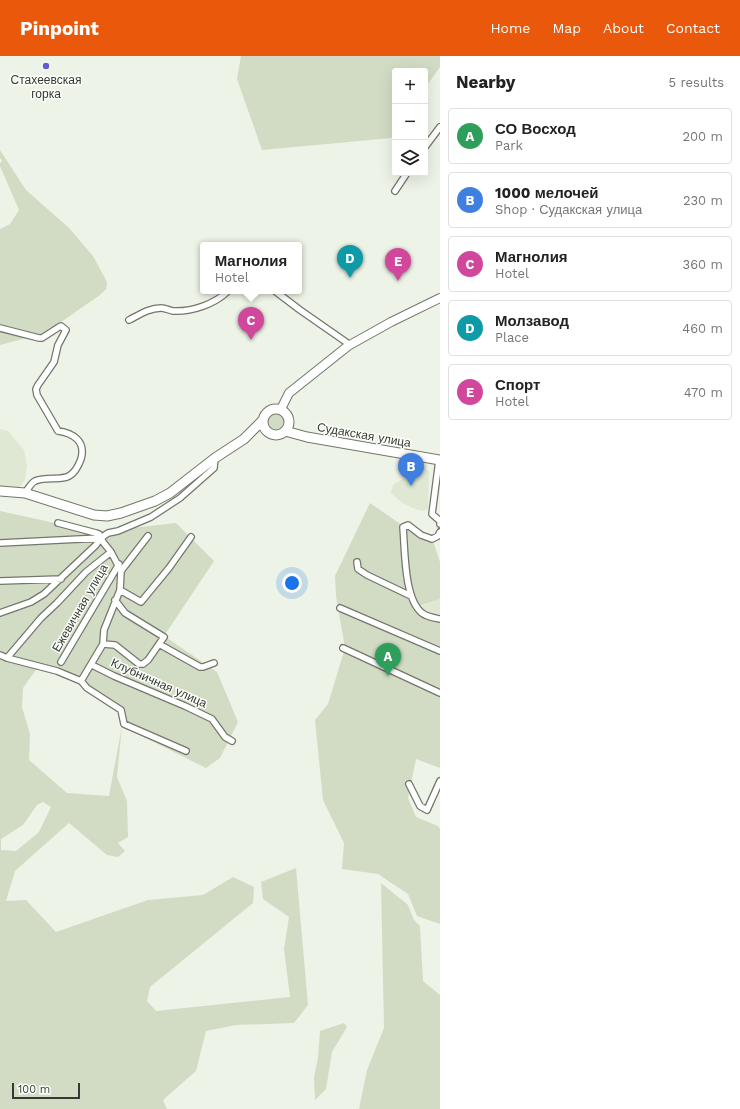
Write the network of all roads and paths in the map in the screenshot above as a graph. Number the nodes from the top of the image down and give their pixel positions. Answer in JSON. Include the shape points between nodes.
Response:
{"nodes":[{"id":1,"x":440,"y":127,"type":"edge"},
{"id":2,"x":428,"y":144,"type":"edge"},
{"id":3,"x":405,"y":176,"type":"edge"},
{"id":4,"x":395,"y":191,"type":"dead end"},
{"id":5,"x":225,"y":294,"type":"edge"},
{"id":6,"x":279,"y":294,"type":"edge"},
{"id":7,"x":440,"y":298,"type":"edge"},
{"id":8,"x":129,"y":320,"type":"dead end"},
{"id":9,"x":0,"y":328,"type":"edge"},
{"id":10,"x":348,"y":346,"type":"junction"},
{"id":11,"x":281,"y":409,"type":"junction"},
{"id":12,"x":262,"y":421,"type":"junction"},
{"id":13,"x":285,"y":431,"type":"junction"},
{"id":14,"x":268,"y":432,"type":"junction"},
{"id":15,"x":244,"y":439,"type":"junction"},
{"id":16,"x":215,"y":458,"type":"junction"},
{"id":17,"x":439,"y":460,"type":"edge"},
{"id":18,"x":0,"y":491,"type":"edge"},
{"id":19,"x":25,"y":493,"type":"junction"},
{"id":20,"x":58,"y":523,"type":"dead end"},
{"id":21,"x":440,"y":524,"type":"edge"},
{"id":22,"x":440,"y":532,"type":"edge"},
{"id":23,"x":148,"y":536,"type":"dead end"},
{"id":24,"x":191,"y":537,"type":"dead end"},
{"id":25,"x":102,"y":538,"type":"junction"},
{"id":26,"x":0,"y":543,"type":"edge"},
{"id":27,"x":111,"y":552,"type":"junction"},
{"id":28,"x":357,"y":562,"type":"dead end"},
{"id":29,"x":119,"y":564,"type":"junction"},
{"id":30,"x":122,"y":571,"type":"junction"},
{"id":31,"x":61,"y":579,"type":"junction"},
{"id":32,"x":0,"y":581,"type":"edge"},
{"id":33,"x":120,"y":590,"type":"junction"},
{"id":34,"x":411,"y":596,"type":"junction"},
{"id":35,"x":115,"y":600,"type":"junction"},
{"id":36,"x":340,"y":608,"type":"dead end"},
{"id":37,"x":0,"y":613,"type":"edge"},
{"id":38,"x":440,"y":619,"type":"edge"},
{"id":39,"x":103,"y":644,"type":"junction"},
{"id":40,"x":160,"y":644,"type":"junction"},
{"id":41,"x":343,"y":648,"type":"dead end"},
{"id":42,"x":440,"y":650,"type":"edge"},
{"id":43,"x":0,"y":655,"type":"edge"},
{"id":44,"x":7,"y":658,"type":"junction"},
{"id":45,"x":61,"y":662,"type":"dead end"},
{"id":46,"x":214,"y":663,"type":"dead end"},
{"id":47,"x":92,"y":665,"type":"junction"},
{"id":48,"x":81,"y":681,"type":"junction"},
{"id":49,"x":440,"y":693,"type":"edge"},
{"id":50,"x":232,"y":741,"type":"dead end"},
{"id":51,"x":186,"y":752,"type":"dead end"},
{"id":52,"x":440,"y":781,"type":"edge"},
{"id":53,"x":409,"y":784,"type":"dead end"}],
"edges":[{"from":1,"to":2,"type":"street"},
{"from":3,"to":4,"type":"street"},
{"from":5,"to":8,"type":"street","via":[[206,305],[172,311],[161,308],[147,310]]},
{"from":6,"to":10,"type":"street"},
{"from":7,"to":10,"type":"main road"},
{"from":9,"to":19,"type":"street","via":[[38,338],[61,326],[66,330],[58,345],[54,362],[36,389],[58,432],[67,432],[77,439],[83,453],[72,474],[62,479],[34,482]]},
{"from":10,"to":11,"type":"main road","via":[[289,393]]},
{"from":11,"to":12,"type":"main road","via":[[272,409],[265,413]]},
{"from":11,"to":13,"type":"main road","via":[[287,415],[289,423]]},
{"from":12,"to":14,"type":"main road"},
{"from":12,"to":15,"type":"main road"},
{"from":13,"to":14,"type":"main road","via":[[280,434]]},
{"from":13,"to":17,"type":"main road","name":"Судакская улица"},
{"from":14,"to":15,"type":"main road"},
{"from":15,"to":16,"type":"main road"},
{"from":16,"to":19,"type":"main road","via":[[183,484],[155,501],[106,516],[94,515]]},
{"from":16,"to":25,"type":"street","via":[[214,468],[180,498],[151,517],[108,533]]},
{"from":17,"to":21,"type":"street","via":[[432,514]]},
{"from":18,"to":19,"type":"main road"},
{"from":20,"to":25,"type":"street","via":[[99,534]]},
{"from":22,"to":34,"type":"street","via":[[432,539],[421,535],[408,525],[403,527],[407,581]]},
{"from":23,"to":30,"type":"street"},
{"from":24,"to":33,"type":"street","via":[[141,602]]},
{"from":25,"to":26,"type":"street"},
{"from":25,"to":27,"type":"street"},
{"from":25,"to":31,"type":"street"},
{"from":27,"to":29,"type":"street"},
{"from":27,"to":44,"type":"street","via":[[86,572],[40,618]]},
{"from":28,"to":34,"type":"street","via":[[358,569],[367,575]]},
{"from":29,"to":30,"type":"street"},
{"from":29,"to":45,"type":"street","name":"Ежевичная улица"},
{"from":30,"to":33,"type":"street"},
{"from":31,"to":32,"type":"street"},
{"from":31,"to":37,"type":"street","via":[[31,602]]},
{"from":33,"to":35,"type":"street"},
{"from":34,"to":38,"type":"street","via":[[423,614]]},
{"from":35,"to":39,"type":"street","via":[[104,630]]},
{"from":35,"to":40,"type":"street","via":[[125,614],[164,637]]},
{"from":36,"to":42,"type":"street"},
{"from":39,"to":40,"type":"street","via":[[115,645],[139,664],[144,664]]},
{"from":39,"to":47,"type":"street"},
{"from":40,"to":46,"type":"street","via":[[200,667]]},
{"from":41,"to":49,"type":"street"},
{"from":43,"to":44,"type":"street"},
{"from":44,"to":48,"type":"street","via":[[57,670]]},
{"from":47,"to":48,"type":"street"},
{"from":47,"to":50,"type":"street","name":"Клубничная улица","via":[[212,719],[225,737]]},
{"from":48,"to":51,"type":"street","via":[[87,688],[121,710],[124,724]]},
{"from":52,"to":53,"type":"street","via":[[427,810],[420,806]]}]}
